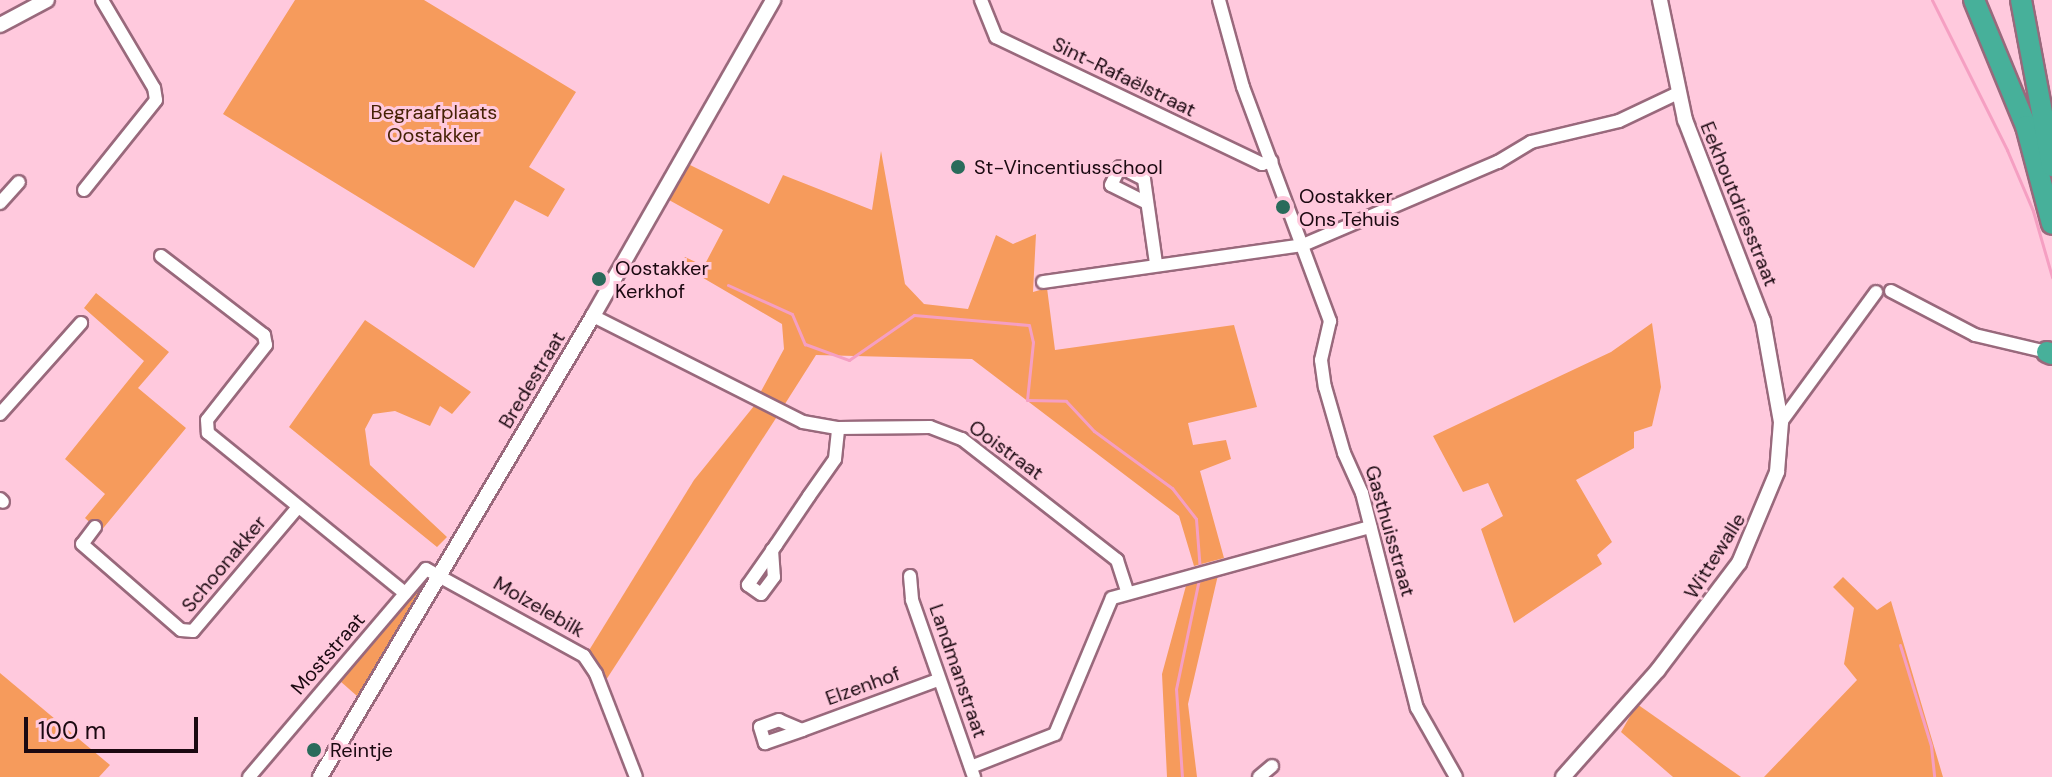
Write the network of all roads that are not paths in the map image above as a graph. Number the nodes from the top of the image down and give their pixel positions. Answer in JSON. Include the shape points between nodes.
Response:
{"nodes":[{"id":1,"x":47,"y":0,"type":"edge"},
{"id":2,"x":88,"y":0,"type":"edge"},
{"id":3,"x":773,"y":0,"type":"edge"},
{"id":4,"x":981,"y":0,"type":"edge"},
{"id":5,"x":1219,"y":0,"type":"edge"},
{"id":6,"x":1660,"y":0,"type":"edge"},
{"id":7,"x":1974,"y":0,"type":"edge"},
{"id":8,"x":2021,"y":0,"type":"edge"},
{"id":9,"x":2033,"y":0,"type":"edge"},
{"id":10,"x":102,"y":3,"type":"edge"},
{"id":11,"x":0,"y":25,"type":"edge"},
{"id":12,"x":1678,"y":93,"type":"junction"},
{"id":13,"x":2052,"y":101,"type":"edge"},
{"id":14,"x":1272,"y":161,"type":"junction"},
{"id":15,"x":2052,"y":166,"type":"edge"},
{"id":16,"x":19,"y":182,"type":"dead end"},
{"id":17,"x":84,"y":190,"type":"dead end"},
{"id":18,"x":0,"y":203,"type":"edge"},
{"id":19,"x":1147,"y":203,"type":"dead end"},
{"id":20,"x":2052,"y":224,"type":"edge"},
{"id":21,"x":1303,"y":245,"type":"junction"},
{"id":22,"x":161,"y":256,"type":"dead end"},
{"id":23,"x":1156,"y":263,"type":"junction"},
{"id":24,"x":1043,"y":282,"type":"dead end"},
{"id":25,"x":1891,"y":291,"type":"dead end"},
{"id":26,"x":1876,"y":292,"type":"dead end"},
{"id":27,"x":593,"y":316,"type":"junction"},
{"id":28,"x":81,"y":323,"type":"dead end"},
{"id":29,"x":2050,"y":353,"type":"edge"},
{"id":30,"x":0,"y":414,"type":"edge"},
{"id":31,"x":1781,"y":422,"type":"junction"},
{"id":32,"x":838,"y":428,"type":"junction"},
{"id":33,"x":298,"y":507,"type":"junction"},
{"id":34,"x":95,"y":527,"type":"dead end"},
{"id":35,"x":1370,"y":527,"type":"junction"},
{"id":36,"x":772,"y":550,"type":"dead end"},
{"id":37,"x":441,"y":575,"type":"junction"},
{"id":38,"x":910,"y":576,"type":"dead end"},
{"id":39,"x":1127,"y":591,"type":"junction"},
{"id":40,"x":405,"y":593,"type":"junction"},
{"id":41,"x":938,"y":680,"type":"junction"},
{"id":42,"x":802,"y":730,"type":"dead end"},
{"id":43,"x":1272,"y":766,"type":"dead end"},
{"id":44,"x":973,"y":772,"type":"edge"},
{"id":45,"x":249,"y":777,"type":"edge"},
{"id":46,"x":320,"y":777,"type":"edge"},
{"id":47,"x":636,"y":777,"type":"edge"},
{"id":48,"x":1259,"y":777,"type":"edge"},
{"id":49,"x":1456,"y":777,"type":"edge"},
{"id":50,"x":1563,"y":777,"type":"edge"}],
"edges":[{"from":1,"to":11,"type":"street"},
{"from":2,"to":10,"type":"street"},
{"from":3,"to":27,"type":"street","name":"Bredestraat"},
{"from":4,"to":14,"type":"street","name":"Sint-Rafaëlstraat","via":[[996,37],[1248,158],[1262,164]]},
{"from":5,"to":14,"type":"street","name":"Gasthuisstraat","via":[[1237,71]]},
{"from":6,"to":12,"type":"street","name":"Eekhoutdriesstraat"},
{"from":7,"to":20,"type":"highway","via":[[2026,126]]},
{"from":8,"to":15,"type":"highway"},
{"from":9,"to":13,"type":"highway"},
{"from":10,"to":17,"type":"street","via":[[154,88],[156,100]]},
{"from":12,"to":21,"type":"street","via":[[1619,121],[1531,142],[1498,162]]},
{"from":12,"to":31,"type":"street","name":"Eekhoutdriesstraat","via":[[1763,321]]},
{"from":14,"to":21,"type":"street","name":"Gasthuisstraat"},
{"from":16,"to":18,"type":"street"},
{"from":19,"to":23,"type":"street"},
{"from":21,"to":23,"type":"street"},
{"from":21,"to":35,"type":"street","name":"Gasthuisstraat","via":[[1330,321],[1321,360],[1325,387]]},
{"from":22,"to":33,"type":"street","via":[[264,335],[266,345],[204,427]]},
{"from":23,"to":24,"type":"street"},
{"from":25,"to":29,"type":"street","via":[[1975,335]]},
{"from":26,"to":31,"type":"street"},
{"from":27,"to":32,"type":"street","name":"Ooistraat","via":[[803,422]]},
{"from":27,"to":37,"type":"street","name":"Bredestraat"},
{"from":28,"to":30,"type":"street"},
{"from":31,"to":50,"type":"street","name":"Wittewalle","via":[[1777,472],[1739,563],[1658,670]]},
{"from":32,"to":36,"type":"street","via":[[835,459]]},
{"from":32,"to":39,"type":"street","name":"Ooistraat","via":[[930,427],[962,439],[1117,560]]},
{"from":33,"to":34,"type":"street","name":"Schoonakker","via":[[193,631],[181,630],[82,544]]},
{"from":33,"to":40,"type":"street"},
{"from":35,"to":39,"type":"street"},
{"from":35,"to":49,"type":"street","name":"Gasthuisstraat","via":[[1417,708]]},
{"from":37,"to":40,"type":"street","name":"Moststraat","via":[[426,569]]},
{"from":37,"to":46,"type":"street","name":"Bredestraat"},
{"from":37,"to":47,"type":"street","name":"Molzelebilk","via":[[584,656]]},
{"from":38,"to":41,"type":"street","name":"Landmanstraat","via":[[912,600]]},
{"from":39,"to":44,"type":"street","via":[[1112,598],[1100,621],[1055,734]]},
{"from":40,"to":45,"type":"street","name":"Moststraat"},
{"from":41,"to":42,"type":"street","name":"Elzenhof"},
{"from":41,"to":44,"type":"street","name":"Landmanstraat"},
{"from":43,"to":48,"type":"street"}]}
